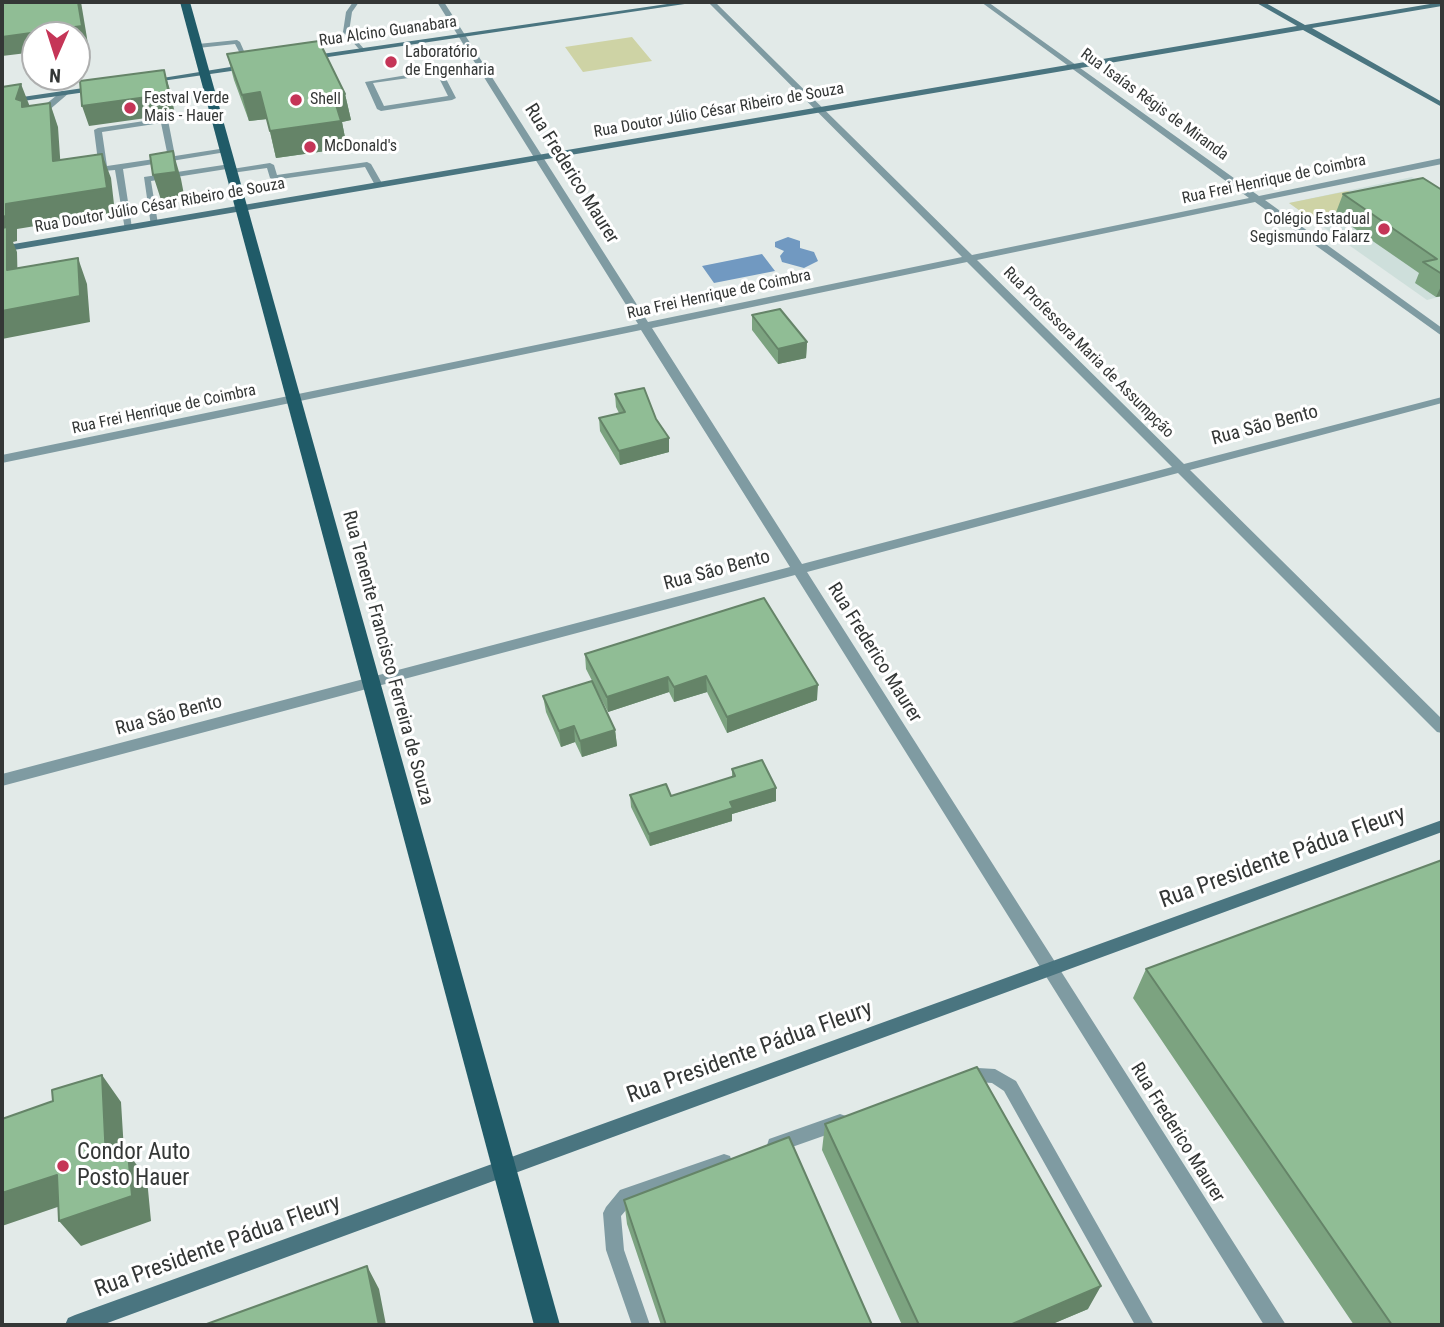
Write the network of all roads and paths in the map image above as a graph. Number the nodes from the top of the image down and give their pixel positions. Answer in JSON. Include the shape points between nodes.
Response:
{"nodes":[{"id":1,"x":186,"y":2,"type":"edge"},
{"id":2,"x":355,"y":2,"type":"edge"},
{"id":3,"x":440,"y":2,"type":"edge"},
{"id":4,"x":694,"y":2,"type":"edge"},
{"id":5,"x":712,"y":2,"type":"edge"},
{"id":6,"x":984,"y":2,"type":"edge"},
{"id":7,"x":1259,"y":2,"type":"edge"},
{"id":8,"x":1442,"y":4,"type":"edge"},
{"id":9,"x":1305,"y":27,"type":"junction"},
{"id":10,"x":461,"y":35,"type":"junction"},
{"id":11,"x":198,"y":46,"type":"junction"},
{"id":12,"x":362,"y":50,"type":"junction"},
{"id":13,"x":299,"y":59,"type":"edge"},
{"id":14,"x":261,"y":64,"type":"edge"},
{"id":15,"x":480,"y":65,"type":"junction"},
{"id":16,"x":249,"y":66,"type":"junction"},
{"id":17,"x":1074,"y":67,"type":"junction"},
{"id":18,"x":439,"y":71,"type":"junction"},
{"id":19,"x":205,"y":72,"type":"junction"},
{"id":20,"x":141,"y":82,"type":"edge"},
{"id":21,"x":103,"y":87,"type":"edge"},
{"id":22,"x":65,"y":93,"type":"junction"},
{"id":23,"x":2,"y":102,"type":"edge"},
{"id":24,"x":1442,"y":105,"type":"edge"},
{"id":25,"x":820,"y":110,"type":"junction"},
{"id":26,"x":30,"y":120,"type":"edge"},
{"id":27,"x":538,"y":158,"type":"junction"},
{"id":28,"x":172,"y":159,"type":"junction"},
{"id":29,"x":1442,"y":161,"type":"edge"},
{"id":30,"x":229,"y":163,"type":"junction"},
{"id":31,"x":120,"y":167,"type":"junction"},
{"id":32,"x":379,"y":185,"type":"junction"},
{"id":33,"x":1258,"y":200,"type":"junction"},
{"id":34,"x":242,"y":208,"type":"junction"},
{"id":35,"x":154,"y":223,"type":"junction"},
{"id":36,"x":128,"y":228,"type":"junction"},
{"id":37,"x":2,"y":249,"type":"edge"},
{"id":38,"x":971,"y":259,"type":"junction"},
{"id":39,"x":645,"y":326,"type":"junction"},
{"id":40,"x":1442,"y":333,"type":"edge"},
{"id":41,"x":294,"y":399,"type":"junction"},
{"id":42,"x":1442,"y":400,"type":"edge"},
{"id":43,"x":2,"y":459,"type":"edge"},
{"id":44,"x":1181,"y":468,"type":"junction"},
{"id":45,"x":799,"y":570,"type":"junction"},
{"id":46,"x":372,"y":682,"type":"junction"},
{"id":47,"x":1442,"y":727,"type":"edge"},
{"id":48,"x":2,"y":780,"type":"edge"},
{"id":49,"x":1442,"y":826,"type":"edge"},
{"id":50,"x":1051,"y":969,"type":"junction"},
{"id":51,"x":951,"y":1084,"type":"edge"},
{"id":52,"x":860,"y":1115,"type":"edge"},
{"id":53,"x":504,"y":1169,"type":"junction"},
{"id":54,"x":75,"y":1325,"type":"edge"},
{"id":55,"x":547,"y":1325,"type":"edge"},
{"id":56,"x":641,"y":1325,"type":"edge"},
{"id":57,"x":1144,"y":1325,"type":"edge"},
{"id":58,"x":1276,"y":1325,"type":"edge"}],
"edges":[{"from":1,"to":11,"type":"main road","name":"Rua Tenente Francisco Ferreira de Souza"},
{"from":2,"to":12,"type":"lane","via":[[346,32]]},
{"from":3,"to":10,"type":"street","name":"Rua Frederico Maurer"},
{"from":4,"to":10,"type":"main road","name":"Rua Alcino Guanabara"},
{"from":5,"to":25,"type":"street","name":"Rua Professora Maria de Assumpção"},
{"from":6,"to":17,"type":"street","name":"Rua Isaías Régis de Miranda"},
{"from":7,"to":9,"type":"main road"},
{"from":8,"to":9,"type":"main road","name":"Rua Doutor Júlio César Ribeiro de Souza"},
{"from":9,"to":17,"type":"main road","name":"Rua Doutor Júlio César Ribeiro de Souza"},
{"from":9,"to":24,"type":"main road"},
{"from":10,"to":12,"type":"main road","name":"Rua Alcino Guanabara"},
{"from":10,"to":15,"type":"street","name":"Rua Frederico Maurer"},
{"from":11,"to":16,"type":"lane","via":[[237,42]]},
{"from":11,"to":19,"type":"main road","name":"Rua Tenente Francisco Ferreira de Souza"},
{"from":12,"to":13,"type":"main road","name":"Rua Alcino Guanabara"},
{"from":14,"to":16,"type":"main road"},
{"from":15,"to":18,"type":"lane"},
{"from":15,"to":27,"type":"street","name":"Rua Frederico Maurer"},
{"from":16,"to":19,"type":"main road"},
{"from":17,"to":25,"type":"main road","name":"Rua Doutor Júlio César Ribeiro de Souza"},
{"from":17,"to":33,"type":"street","name":"Rua Isaías Régis de Miranda"},
{"from":18,"to":18,"type":"lane","via":[[381,80],[369,82],[381,109],[452,98]]},
{"from":19,"to":20,"type":"main road"},
{"from":19,"to":30,"type":"main road","name":"Rua Tenente Francisco Ferreira de Souza"},
{"from":21,"to":22,"type":"main road"},
{"from":22,"to":23,"type":"main road"},
{"from":22,"to":26,"type":"lane"},
{"from":25,"to":27,"type":"main road","name":"Rua Doutor Júlio César Ribeiro de Souza"},
{"from":25,"to":38,"type":"street","name":"Rua Professora Maria de Assumpção"},
{"from":27,"to":32,"type":"main road","name":"Rua Doutor Júlio César Ribeiro de Souza"},
{"from":27,"to":39,"type":"street","name":"Rua Frederico Maurer"},
{"from":28,"to":30,"type":"lane"},
{"from":28,"to":31,"type":"lane"},
{"from":28,"to":31,"type":"lane","via":[[164,120],[98,130],[103,169]]},
{"from":29,"to":33,"type":"street","name":"Rua Frei Henrique de Coimbra"},
{"from":30,"to":32,"type":"lane","via":[[271,166],[274,178],[367,164]]},
{"from":30,"to":34,"type":"main road","name":"Rua Tenente Francisco Ferreira de Souza"},
{"from":30,"to":35,"type":"lane","via":[[147,179]]},
{"from":31,"to":36,"type":"lane"},
{"from":32,"to":34,"type":"main road","name":"Rua Doutor Júlio César Ribeiro de Souza"},
{"from":33,"to":38,"type":"street","name":"Rua Frei Henrique de Coimbra"},
{"from":33,"to":40,"type":"street","name":"Rua Isaías Régis de Miranda"},
{"from":34,"to":35,"type":"main road","name":"Rua Doutor Júlio César Ribeiro de Souza"},
{"from":34,"to":41,"type":"main road","name":"Rua Tenente Francisco Ferreira de Souza"},
{"from":35,"to":36,"type":"main road","name":"Rua Doutor Júlio César Ribeiro de Souza"},
{"from":36,"to":37,"type":"main road","name":"Rua Doutor Júlio César Ribeiro de Souza"},
{"from":38,"to":39,"type":"street","name":"Rua Frei Henrique de Coimbra"},
{"from":38,"to":44,"type":"street","name":"Rua Professora Maria de Assumpção"},
{"from":39,"to":41,"type":"street","name":"Rua Frei Henrique de Coimbra"},
{"from":39,"to":45,"type":"street","name":"Rua Frederico Maurer"},
{"from":41,"to":43,"type":"street","name":"Rua Frei Henrique de Coimbra"},
{"from":41,"to":46,"type":"main road","name":"Rua Tenente Francisco Ferreira de Souza"},
{"from":42,"to":44,"type":"street","name":"Rua São Bento"},
{"from":44,"to":45,"type":"street","name":"Rua São Bento"},
{"from":44,"to":47,"type":"street","name":"Rua Professora Maria de Assumpção"},
{"from":45,"to":46,"type":"street","name":"Rua São Bento"},
{"from":45,"to":50,"type":"street","name":"Rua Frederico Maurer"},
{"from":46,"to":48,"type":"street","name":"Rua São Bento"},
{"from":46,"to":53,"type":"main road","name":"Rua Tenente Francisco Ferreira de Souza"},
{"from":49,"to":50,"type":"main road","name":"Rua Presidente Pádua Fleury"},
{"from":50,"to":53,"type":"main road","name":"Rua Presidente Pádua Fleury"},
{"from":50,"to":58,"type":"street","name":"Rua Frederico Maurer"},
{"from":51,"to":57,"type":"lane","via":[[978,1075],[995,1076],[1010,1086]]},
{"from":52,"to":56,"type":"lane","via":[[626,1196],[612,1213],[615,1250]]},
{"from":53,"to":54,"type":"main road","name":"Rua Presidente Pádua Fleury"},
{"from":53,"to":55,"type":"main road","name":"Rua Tenente Francisco Ferreira de Souza"}]}
